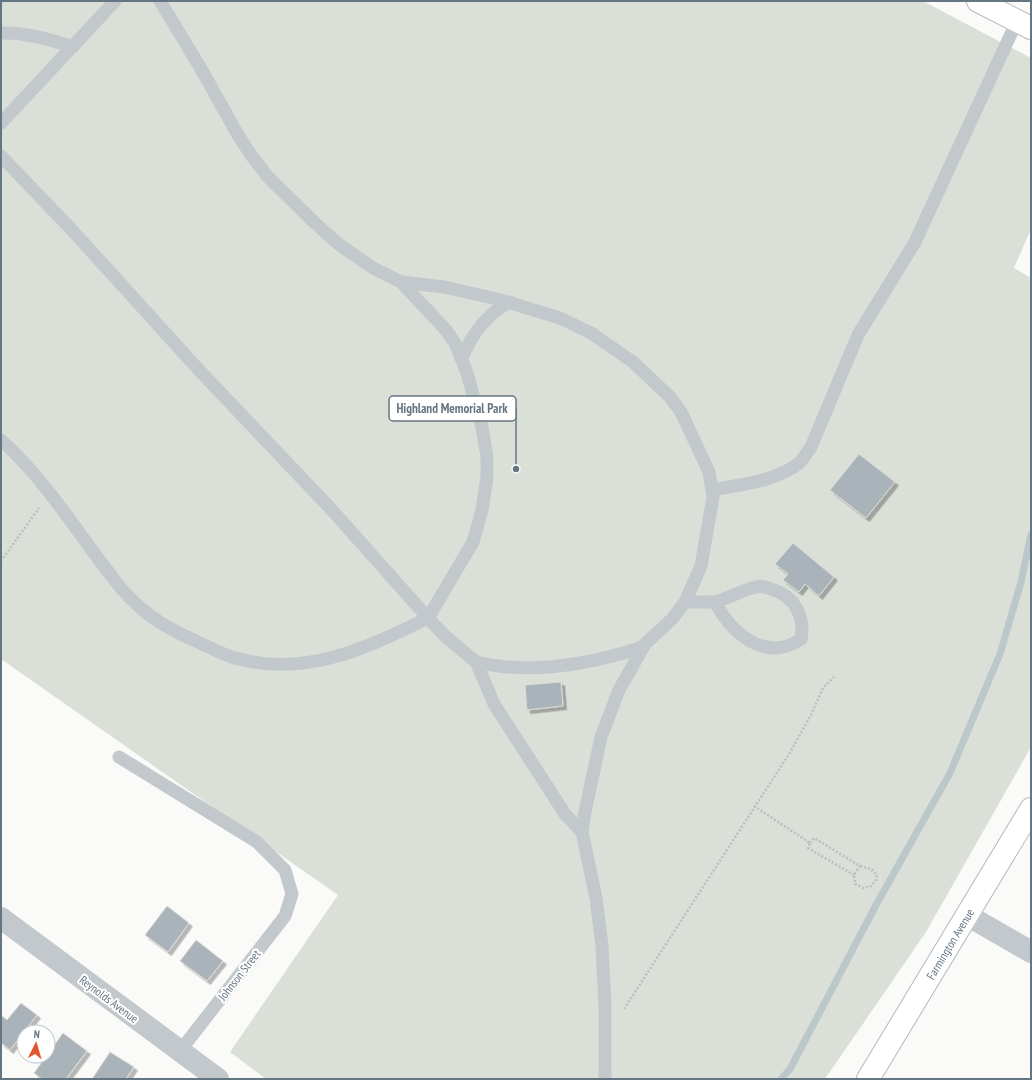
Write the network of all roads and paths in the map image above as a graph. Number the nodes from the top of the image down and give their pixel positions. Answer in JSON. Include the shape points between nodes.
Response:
{"nodes":[{"id":1,"x":115,"y":1,"type":"edge"},
{"id":2,"x":160,"y":1,"type":"edge"},
{"id":3,"x":978,"y":1,"type":"edge"},
{"id":4,"x":1024,"y":24,"type":"edge"},
{"id":5,"x":1,"y":33,"type":"edge"},
{"id":6,"x":73,"y":47,"type":"junction"},
{"id":7,"x":1,"y":123,"type":"edge"},
{"id":8,"x":1,"y":156,"type":"edge"},
{"id":9,"x":401,"y":282,"type":"junction"},
{"id":10,"x":510,"y":302,"type":"junction"},
{"id":11,"x":462,"y":358,"type":"junction"},
{"id":12,"x":1,"y":440,"type":"edge"},
{"id":13,"x":713,"y":490,"type":"junction"},
{"id":14,"x":50,"y":493,"type":"junction"},
{"id":15,"x":1,"y":561,"type":"edge"},
{"id":16,"x":685,"y":602,"type":"junction"},
{"id":17,"x":715,"y":602,"type":"junction"},
{"id":18,"x":428,"y":618,"type":"junction"},
{"id":19,"x":643,"y":647,"type":"junction"},
{"id":20,"x":476,"y":662,"type":"junction"},
{"id":21,"x":834,"y":677,"type":"dead end"},
{"id":22,"x":119,"y":757,"type":"dead end"},
{"id":23,"x":754,"y":806,"type":"junction"},
{"id":24,"x":1031,"y":809,"type":"edge"},
{"id":25,"x":582,"y":832,"type":"junction"},
{"id":26,"x":810,"y":843,"type":"junction"},
{"id":27,"x":860,"y":866,"type":"junction"},
{"id":28,"x":854,"y":875,"type":"junction"},
{"id":29,"x":967,"y":915,"type":"junction"},
{"id":30,"x":1,"y":918,"type":"edge"},
{"id":31,"x":1031,"y":952,"type":"edge"},
{"id":32,"x":623,"y":1011,"type":"dead end"},
{"id":33,"x":180,"y":1051,"type":"junction"},
{"id":34,"x":218,"y":1079,"type":"edge"},
{"id":35,"x":605,"y":1079,"type":"edge"},
{"id":36,"x":868,"y":1079,"type":"edge"}],
"edges":[{"from":1,"to":6,"type":"lane"},
{"from":2,"to":9,"type":"lane","via":[[238,136],[268,177],[338,243],[373,268]]},
{"from":3,"to":4,"type":"street"},
{"from":4,"to":13,"type":"lane","via":[[915,242],[858,334],[811,447],[799,463],[777,476]]},
{"from":5,"to":6,"type":"lane","via":[[45,38]]},
{"from":6,"to":7,"type":"lane"},
{"from":8,"to":18,"type":"lane","via":[[330,509]]},
{"from":9,"to":10,"type":"lane","via":[[444,287]]},
{"from":9,"to":11,"type":"lane","via":[[446,330]]},
{"from":10,"to":11,"type":"lane","via":[[487,317],[467,345]]},
{"from":10,"to":13,"type":"lane","via":[[575,324],[617,350],[647,374],[681,412],[709,472]]},
{"from":11,"to":18,"type":"lane","via":[[482,427],[487,457],[482,510],[473,542]]},
{"from":12,"to":14,"type":"lane","via":[[26,463]]},
{"from":13,"to":16,"type":"lane","via":[[712,512],[701,566]]},
{"from":14,"to":15,"type":"path"},
{"from":14,"to":18,"type":"lane","via":[[113,578],[149,616],[173,631],[234,658],[294,664],[327,660],[357,651]]},
{"from":16,"to":17,"type":"lane"},
{"from":16,"to":19,"type":"lane","via":[[672,619]]},
{"from":17,"to":17,"type":"lane","via":[[722,615],[740,634],[752,642],[766,648],[777,649],[786,648],[801,639],[803,628],[800,615],[795,605],[780,592],[757,586]]},
{"from":18,"to":20,"type":"lane"},
{"from":19,"to":20,"type":"lane","via":[[623,654],[551,667],[492,666]]},
{"from":19,"to":25,"type":"lane","via":[[628,671],[609,714],[592,776]]},
{"from":20,"to":25,"type":"lane","via":[[494,704],[565,814]]},
{"from":21,"to":23,"type":"path","via":[[823,688],[811,715]]},
{"from":22,"to":33,"type":"lane","name":"Johnson Street","via":[[257,842],[285,870],[292,894],[285,916]]},
{"from":23,"to":26,"type":"path"},
{"from":23,"to":32,"type":"path"},
{"from":24,"to":29,"type":"street","name":"Farmington Avenue"},
{"from":25,"to":35,"type":"lane","via":[[600,922],[605,1006]]},
{"from":26,"to":27,"type":"path","via":[[814,838]]},
{"from":26,"to":28,"type":"path","via":[[808,848]]},
{"from":27,"to":28,"type":"path"},
{"from":27,"to":28,"type":"path","via":[[874,871],[877,875],[876,880],[871,886],[863,888],[855,884]]},
{"from":29,"to":31,"type":"street"},
{"from":29,"to":36,"type":"street","name":"Farmington Avenue"},
{"from":30,"to":33,"type":"street","name":"Reynolds Avenue"},
{"from":33,"to":34,"type":"street","name":"Reynolds Avenue"}]}
